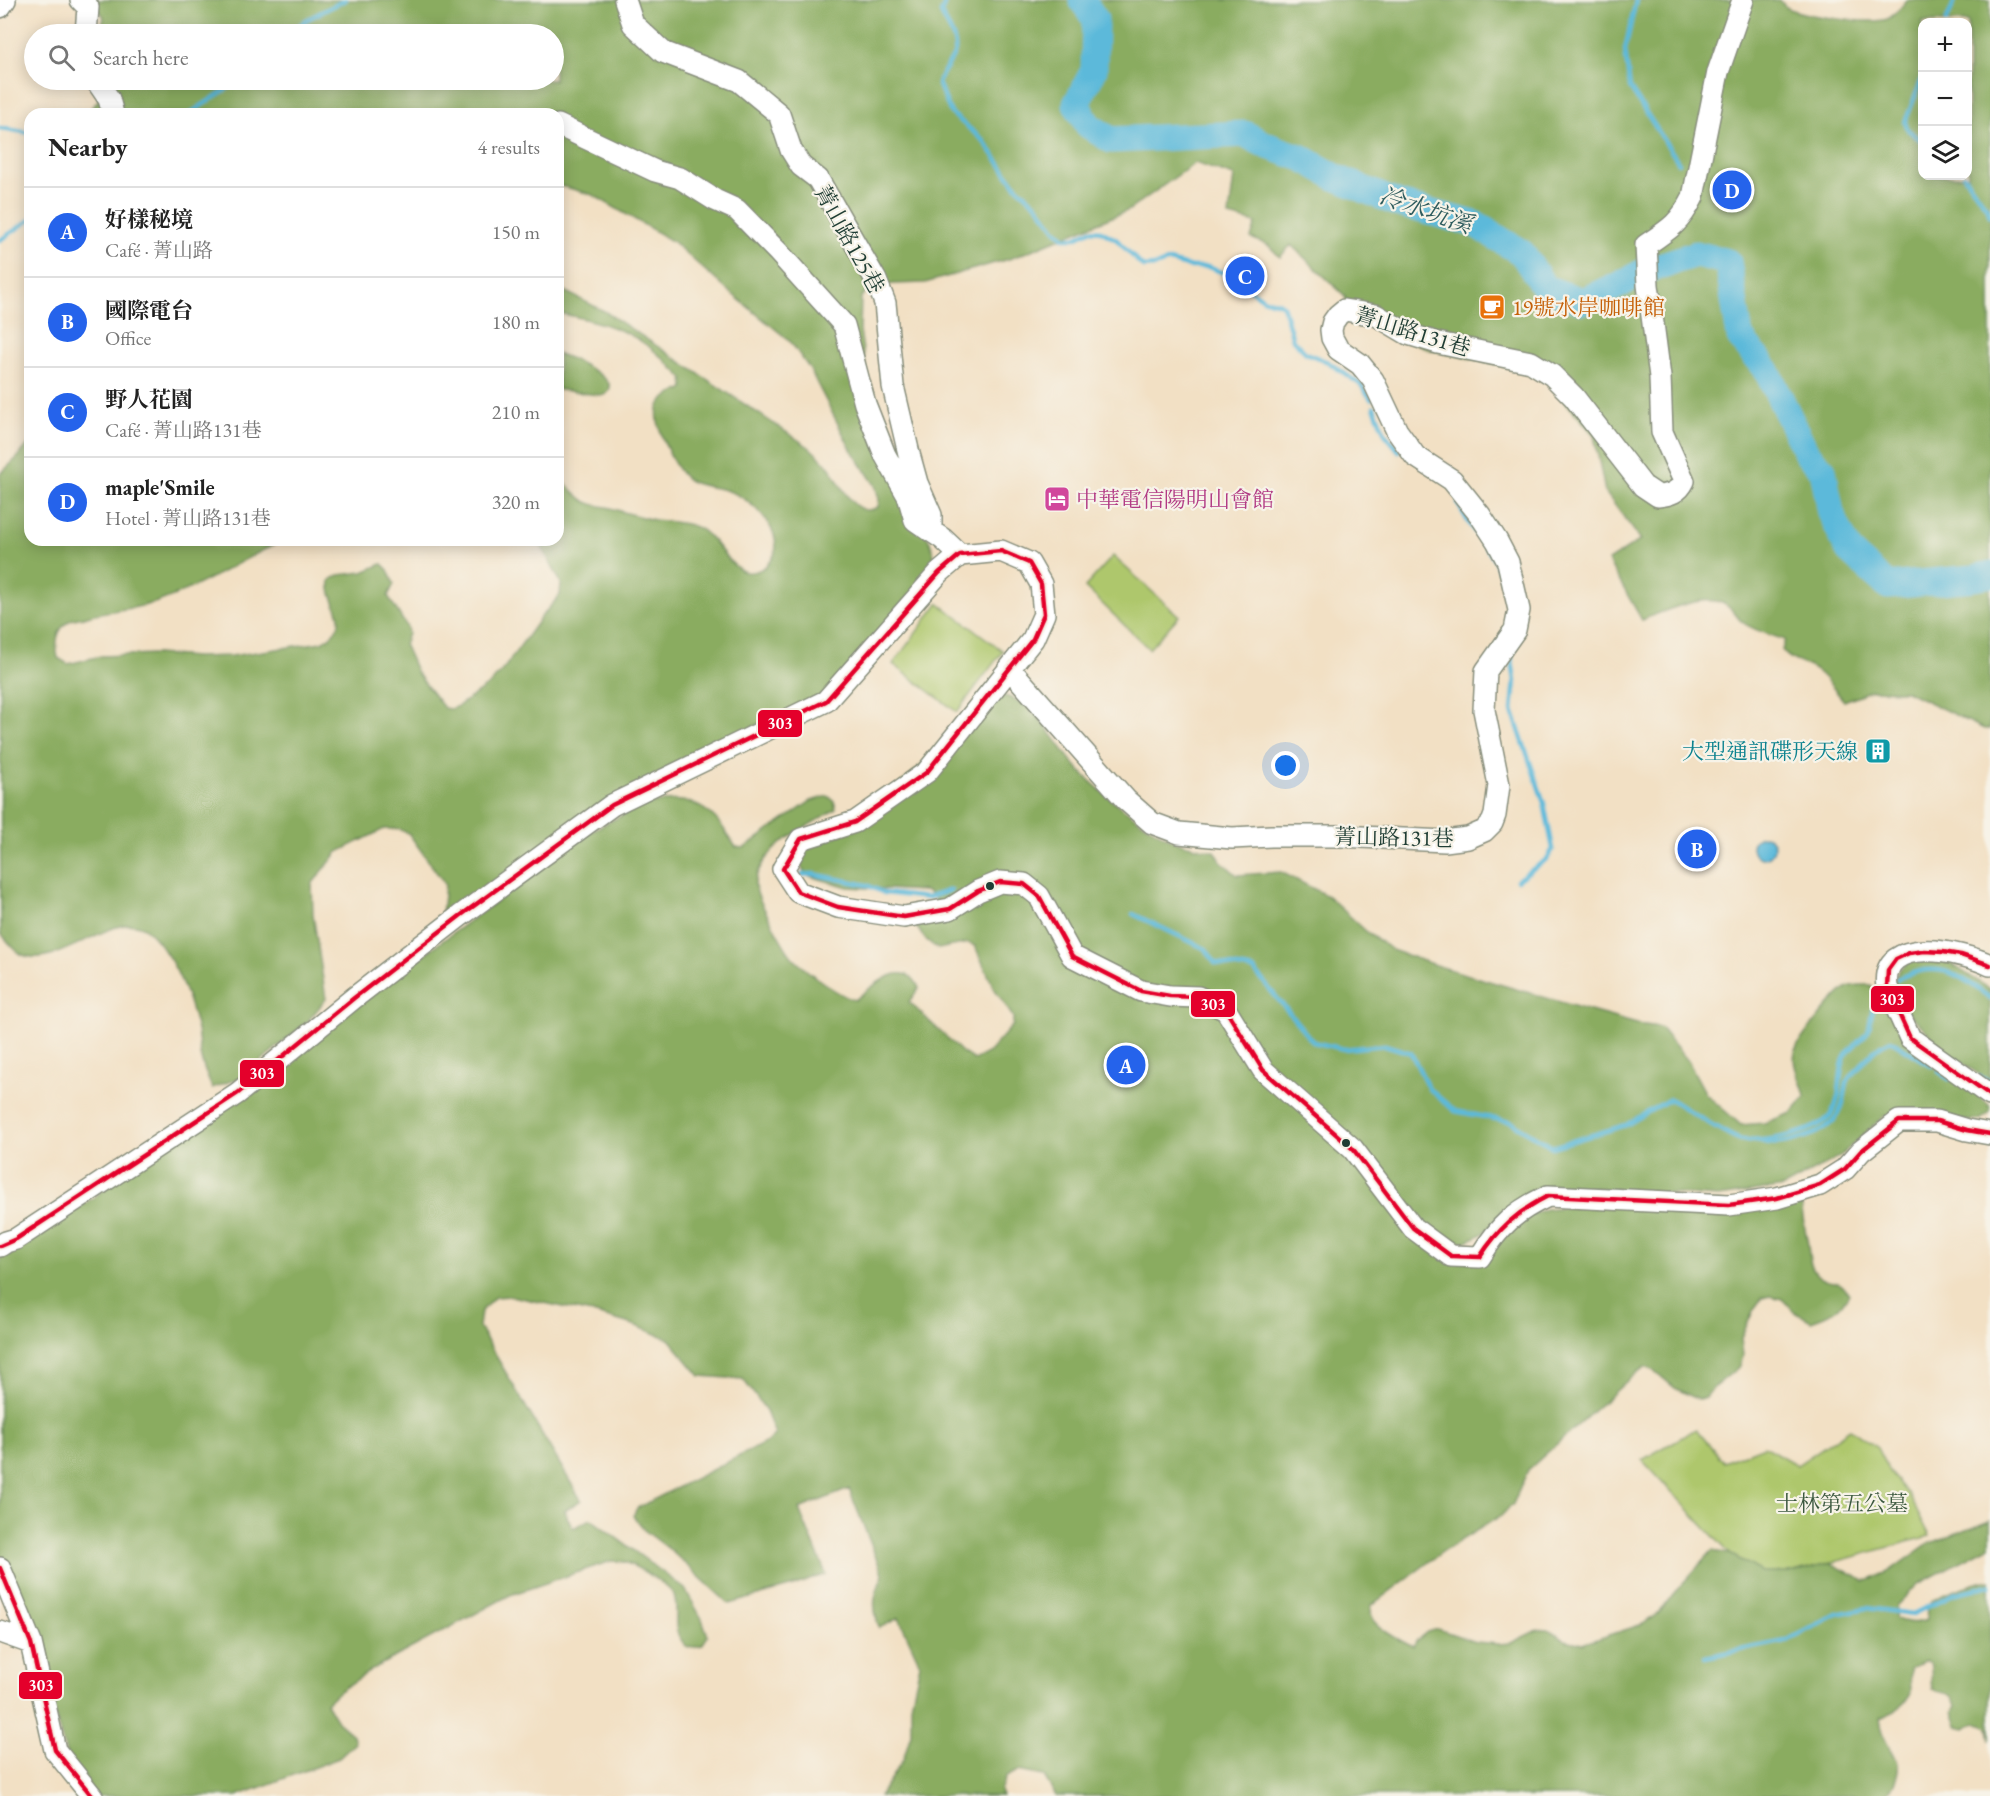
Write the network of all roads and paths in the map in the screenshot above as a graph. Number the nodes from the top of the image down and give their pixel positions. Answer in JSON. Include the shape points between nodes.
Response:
{"nodes":[{"id":1,"x":4,"y":0,"type":"edge"},
{"id":2,"x":81,"y":0,"type":"edge"},
{"id":3,"x":625,"y":0,"type":"edge"},
{"id":4,"x":1743,"y":0,"type":"edge"},
{"id":5,"x":0,"y":7,"type":"edge"},
{"id":6,"x":87,"y":24,"type":"edge"},
{"id":7,"x":103,"y":90,"type":"edge"},
{"id":8,"x":111,"y":108,"type":"edge"},
{"id":9,"x":564,"y":128,"type":"edge"},
{"id":10,"x":931,"y":531,"type":"junction"},
{"id":11,"x":960,"y":555,"type":"junction"},
{"id":12,"x":1010,"y":669,"type":"junction"},
{"id":13,"x":1990,"y":965,"type":"edge"},
{"id":14,"x":1990,"y":1095,"type":"edge"},
{"id":15,"x":1990,"y":1134,"type":"edge"},
{"id":16,"x":2,"y":1240,"type":"edge"},
{"id":17,"x":0,"y":1568,"type":"edge"},
{"id":18,"x":0,"y":1632,"type":"edge"},
{"id":19,"x":31,"y":1643,"type":"junction"},
{"id":20,"x":92,"y":1796,"type":"edge"}],
"edges":[{"from":1,"to":5,"type":"street"},
{"from":2,"to":6,"type":"street","via":[[88,7]]},
{"from":3,"to":10,"type":"street","name":"菁山路125巷","via":[[633,24],[663,52],[739,81],[779,114],[796,158],[824,189],[885,303],[893,386],[917,483],[931,515]]},
{"from":4,"to":12,"type":"street","name":"菁山路131巷","via":[[1718,72],[1693,197],[1674,226],[1646,245],[1662,432],[1684,481],[1681,489],[1658,496],[1643,486],[1574,397],[1552,375],[1531,362],[1408,334],[1376,315],[1344,310],[1333,322],[1332,338],[1338,350],[1360,364],[1372,380],[1397,431],[1415,456],[1452,480],[1480,515],[1508,562],[1519,610],[1515,630],[1486,671],[1484,710],[1499,786],[1495,815],[1484,831],[1445,841],[1329,836],[1232,838],[1179,833],[1152,823],[1126,800]]},
{"from":7,"to":8,"type":"street"},
{"from":9,"to":10,"type":"street","via":[[655,171],[680,178],[737,210],[778,252],[844,325],[865,404],[885,455],[908,496],[915,520]]},
{"from":10,"to":11,"type":"street"},
{"from":11,"to":12,"type":"street","via":[[1001,551],[1029,563],[1041,584],[1044,614],[1033,639]]},
{"from":11,"to":16,"type":"street","via":[[939,573],[826,701],[612,805],[460,916],[238,1093],[16,1239]]},
{"from":12,"to":15,"type":"street","via":[[927,772],[855,822],[801,839],[783,869],[798,892],[838,907],[904,917],[950,909],[1000,882],[1024,884],[1039,896],[1072,956],[1141,991],[1198,997],[1226,1010],[1263,1070],[1353,1149],[1413,1228],[1451,1256],[1480,1257],[1494,1234],[1523,1207],[1548,1196],[1729,1205],[1777,1198],[1821,1185],[1845,1169],[1861,1150],[1899,1120],[1937,1121]]},
{"from":13,"to":14,"type":"street","via":[[1950,952],[1911,951],[1894,961],[1886,979],[1910,1038]]},
{"from":17,"to":19,"type":"street"},
{"from":18,"to":19,"type":"street"},
{"from":19,"to":20,"type":"street","via":[[55,1750]]}]}
